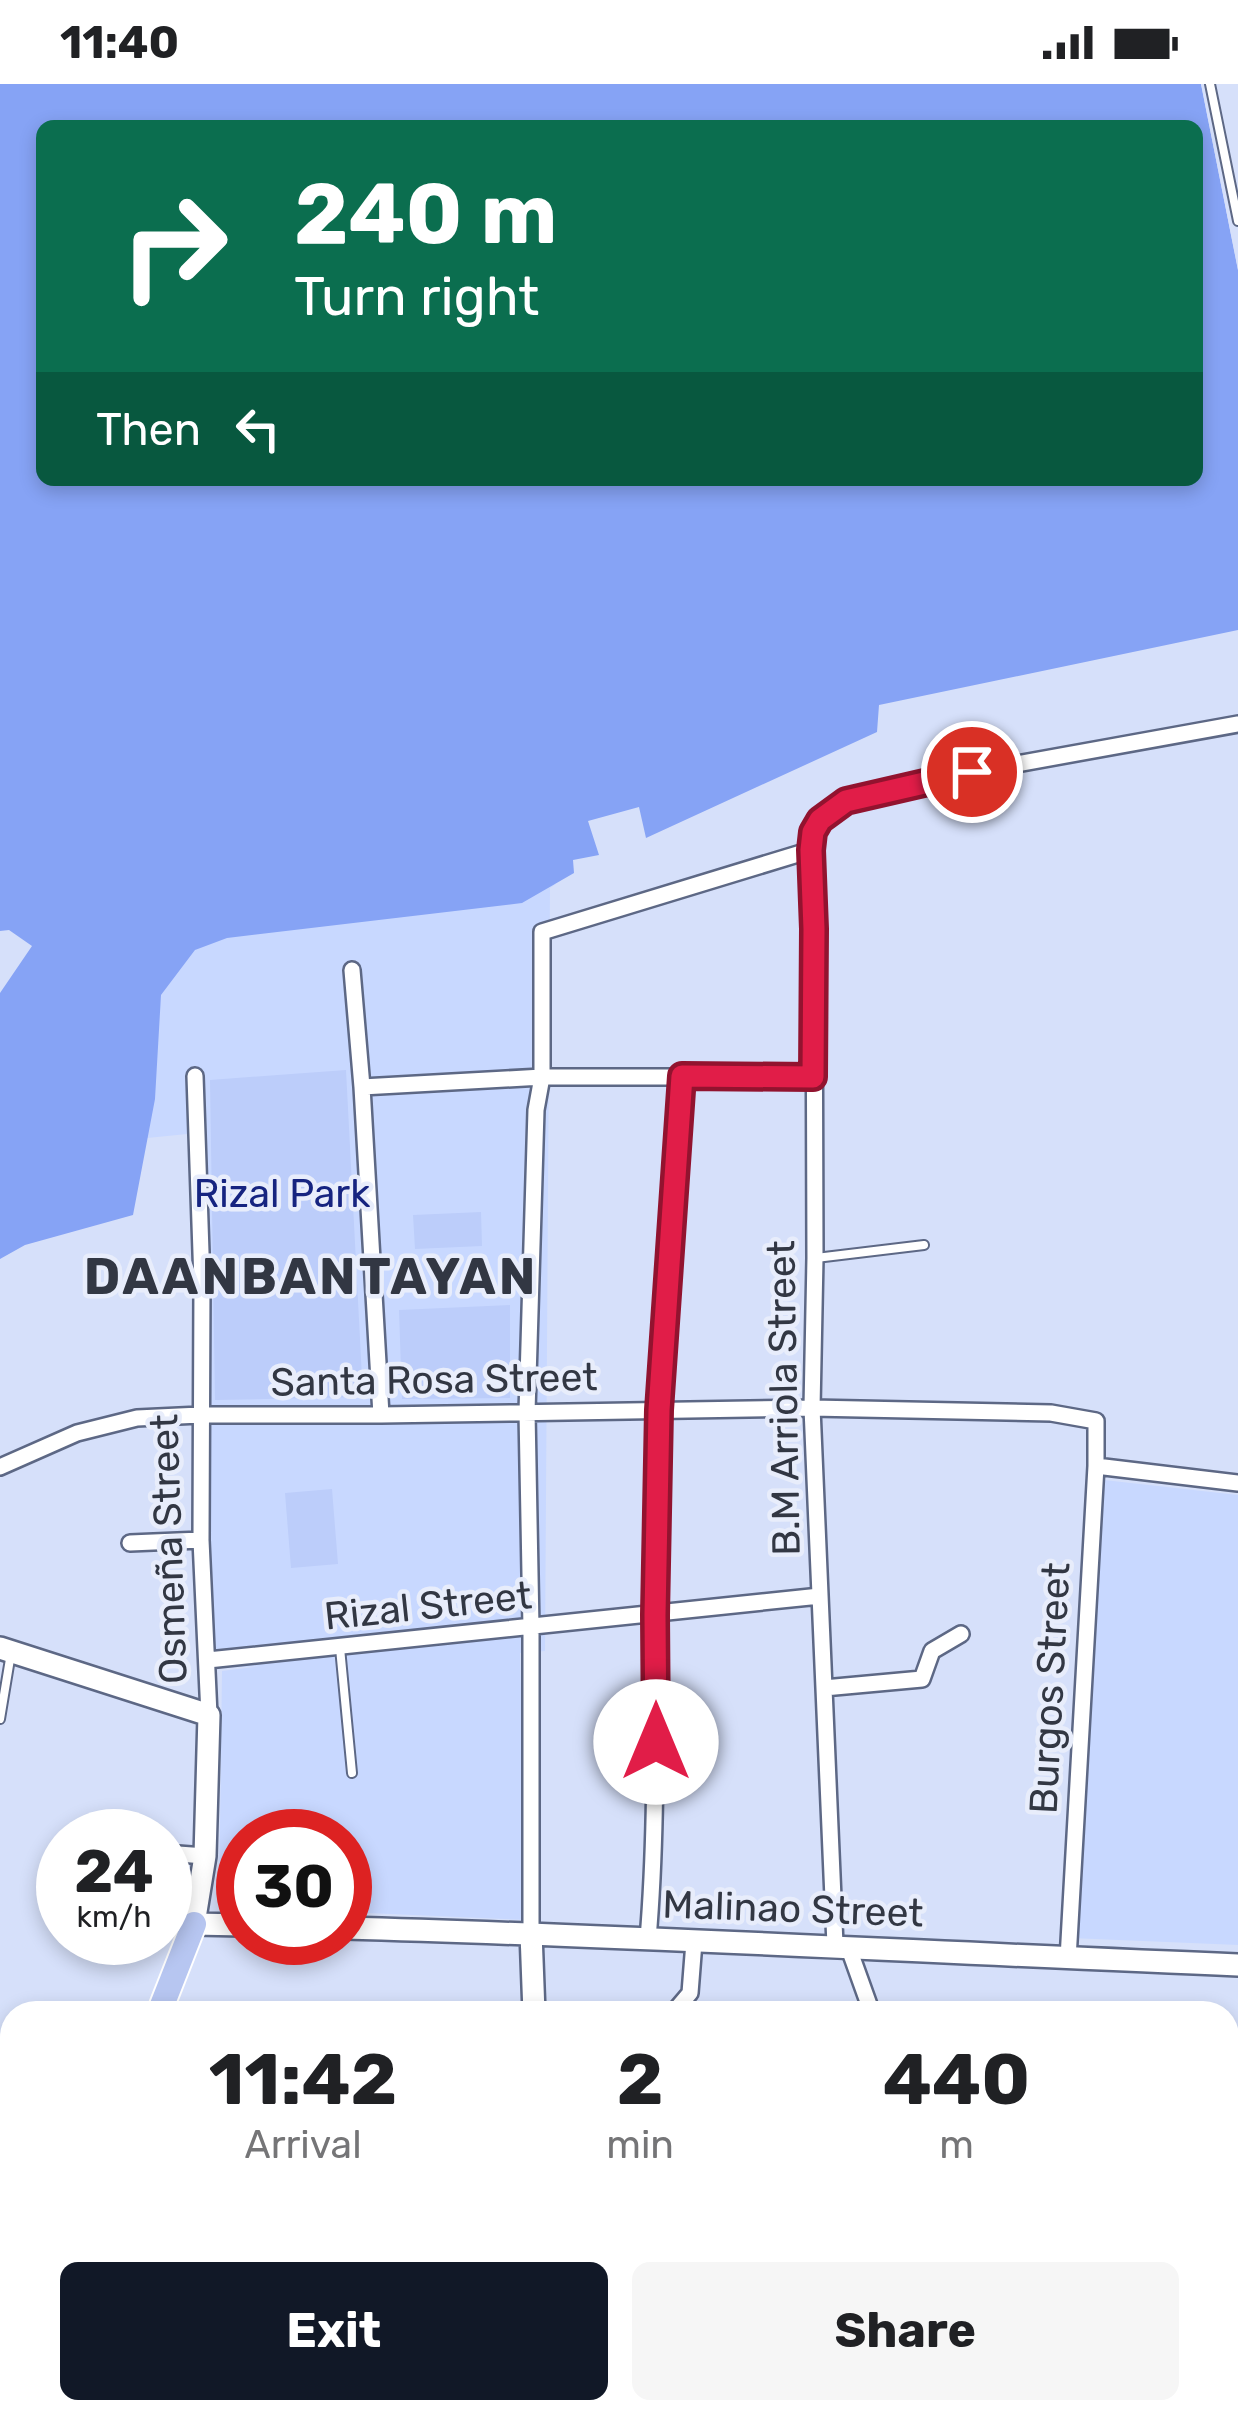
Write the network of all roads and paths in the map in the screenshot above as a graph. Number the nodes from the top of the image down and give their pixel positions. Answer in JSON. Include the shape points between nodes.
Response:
{"nodes":[{"id":1,"x":1210,"y":84,"type":"edge"},
{"id":2,"x":1238,"y":221,"type":"edge"},
{"id":3,"x":1238,"y":724,"type":"edge"},
{"id":4,"x":811,"y":850,"type":"junction"},
{"id":5,"x":352,"y":970,"type":"dead end"},
{"id":6,"x":195,"y":1076,"type":"dead end"},
{"id":7,"x":682,"y":1076,"type":"junction"},
{"id":8,"x":542,"y":1077,"type":"junction"},
{"id":9,"x":813,"y":1077,"type":"junction"},
{"id":10,"x":362,"y":1087,"type":"junction"},
{"id":11,"x":924,"y":1245,"type":"dead end"},
{"id":12,"x":815,"y":1258,"type":"junction"},
{"id":13,"x":812,"y":1408,"type":"junction"},
{"id":14,"x":659,"y":1410,"type":"junction"},
{"id":15,"x":527,"y":1412,"type":"junction"},
{"id":16,"x":200,"y":1415,"type":"junction"},
{"id":17,"x":381,"y":1415,"type":"junction"},
{"id":18,"x":1096,"y":1421,"type":"joint"},
{"id":19,"x":1096,"y":1466,"type":"junction"},
{"id":20,"x":0,"y":1467,"type":"edge"},
{"id":21,"x":1238,"y":1483,"type":"edge"},
{"id":22,"x":201,"y":1540,"type":"junction"},
{"id":23,"x":130,"y":1543,"type":"dead end"},
{"id":24,"x":820,"y":1596,"type":"junction"},
{"id":25,"x":655,"y":1615,"type":"junction"},
{"id":26,"x":531,"y":1628,"type":"junction"},
{"id":27,"x":961,"y":1634,"type":"dead end"},
{"id":28,"x":340,"y":1648,"type":"junction"},
{"id":29,"x":6,"y":1650,"type":"edge"},
{"id":30,"x":208,"y":1660,"type":"junction"},
{"id":31,"x":824,"y":1688,"type":"junction"},
{"id":32,"x":209,"y":1715,"type":"junction"},
{"id":33,"x":0,"y":1719,"type":"edge"},
{"id":34,"x":352,"y":1773,"type":"dead end"},
{"id":35,"x":192,"y":1855,"type":"edge"},
{"id":36,"x":205,"y":1856,"type":"junction"},
{"id":37,"x":194,"y":1924,"type":"junction"},
{"id":38,"x":216,"y":1924,"type":"edge"},
{"id":39,"x":372,"y":1929,"type":"edge"},
{"id":40,"x":531,"y":1933,"type":"junction"},
{"id":41,"x":648,"y":1940,"type":"junction"},
{"id":42,"x":694,"y":1942,"type":"junction"},
{"id":43,"x":842,"y":1946,"type":"junction"},
{"id":44,"x":1068,"y":1959,"type":"junction"},
{"id":45,"x":1238,"y":1965,"type":"edge"},
{"id":46,"x":164,"y":2001,"type":"edge"},
{"id":47,"x":534,"y":2001,"type":"edge"},
{"id":48,"x":683,"y":2001,"type":"edge"},
{"id":49,"x":867,"y":2001,"type":"edge"}],
"edges":[{"from":1,"to":2,"type":"lane"},
{"from":3,"to":4,"type":"street","via":[[846,801],[820,820]]},
{"from":4,"to":8,"type":"street","via":[[542,932]]},
{"from":4,"to":9,"type":"street","name":"B.M Arriola Street"},
{"from":5,"to":10,"type":"street"},
{"from":6,"to":16,"type":"street","name":"Osmeña Street"},
{"from":7,"to":8,"type":"street"},
{"from":7,"to":9,"type":"street"},
{"from":7,"to":14,"type":"street"},
{"from":8,"to":10,"type":"street"},
{"from":8,"to":15,"type":"street"},
{"from":9,"to":12,"type":"street","name":"B.M Arriola Street"},
{"from":10,"to":17,"type":"street"},
{"from":11,"to":12,"type":"lane"},
{"from":12,"to":13,"type":"street","name":"B.M Arriola Street"},
{"from":13,"to":14,"type":"street","name":"Santa Rosa Street"},
{"from":13,"to":18,"type":"street","name":"Santa Rosa Street"},
{"from":13,"to":24,"type":"street","name":"B.M Arriola Street"},
{"from":14,"to":15,"type":"street","name":"Santa Rosa Street"},
{"from":14,"to":25,"type":"street"},
{"from":15,"to":17,"type":"street","name":"Santa Rosa Street"},
{"from":15,"to":26,"type":"street"},
{"from":16,"to":17,"type":"street","name":"Santa Rosa Street"},
{"from":16,"to":20,"type":"street","name":"Santa Rosa Street","via":[[137,1418],[77,1433]]},
{"from":16,"to":22,"type":"street","name":"Osmeña Street"},
{"from":18,"to":19,"type":"street","name":"Burgos Street"},
{"from":19,"to":21,"type":"street"},
{"from":19,"to":44,"type":"street","name":"Burgos Street"},
{"from":22,"to":23,"type":"street"},
{"from":22,"to":30,"type":"street","name":"Osmeña Street"},
{"from":24,"to":25,"type":"street","name":"Rizal Street"},
{"from":24,"to":31,"type":"street","name":"B.M Arriola Street"},
{"from":25,"to":26,"type":"street","name":"Rizal Street"},
{"from":25,"to":41,"type":"street"},
{"from":26,"to":28,"type":"street","name":"Rizal Street"},
{"from":26,"to":40,"type":"street"},
{"from":27,"to":31,"type":"street","via":[[932,1651],[922,1679]]},
{"from":28,"to":30,"type":"street","name":"Rizal Street"},
{"from":28,"to":34,"type":"lane"},
{"from":29,"to":32,"type":"main road"},
{"from":29,"to":33,"type":"lane"},
{"from":30,"to":32,"type":"street","name":"Osmeña Street"},
{"from":31,"to":43,"type":"street","name":"B.M Arriola Street"},
{"from":32,"to":36,"type":"main road","name":"Osmeña Street"},
{"from":35,"to":36,"type":"street"},
{"from":36,"to":37,"type":"main road","name":"Osmeña Street"},
{"from":37,"to":38,"type":"main road"},
{"from":37,"to":46,"type":"main road","name":"Osmeña Street"},
{"from":39,"to":40,"type":"main road","name":"Malinao Street"},
{"from":40,"to":41,"type":"main road","name":"Malinao Street"},
{"from":40,"to":47,"type":"main road"},
{"from":41,"to":42,"type":"main road","name":"Malinao Street"},
{"from":42,"to":43,"type":"main road","name":"Malinao Street"},
{"from":42,"to":48,"type":"street"},
{"from":43,"to":44,"type":"main road","name":"Malinao Street"},
{"from":43,"to":49,"type":"street","name":"B.M Arriola Street"},
{"from":44,"to":45,"type":"main road","name":"Malinao Street"}]}
